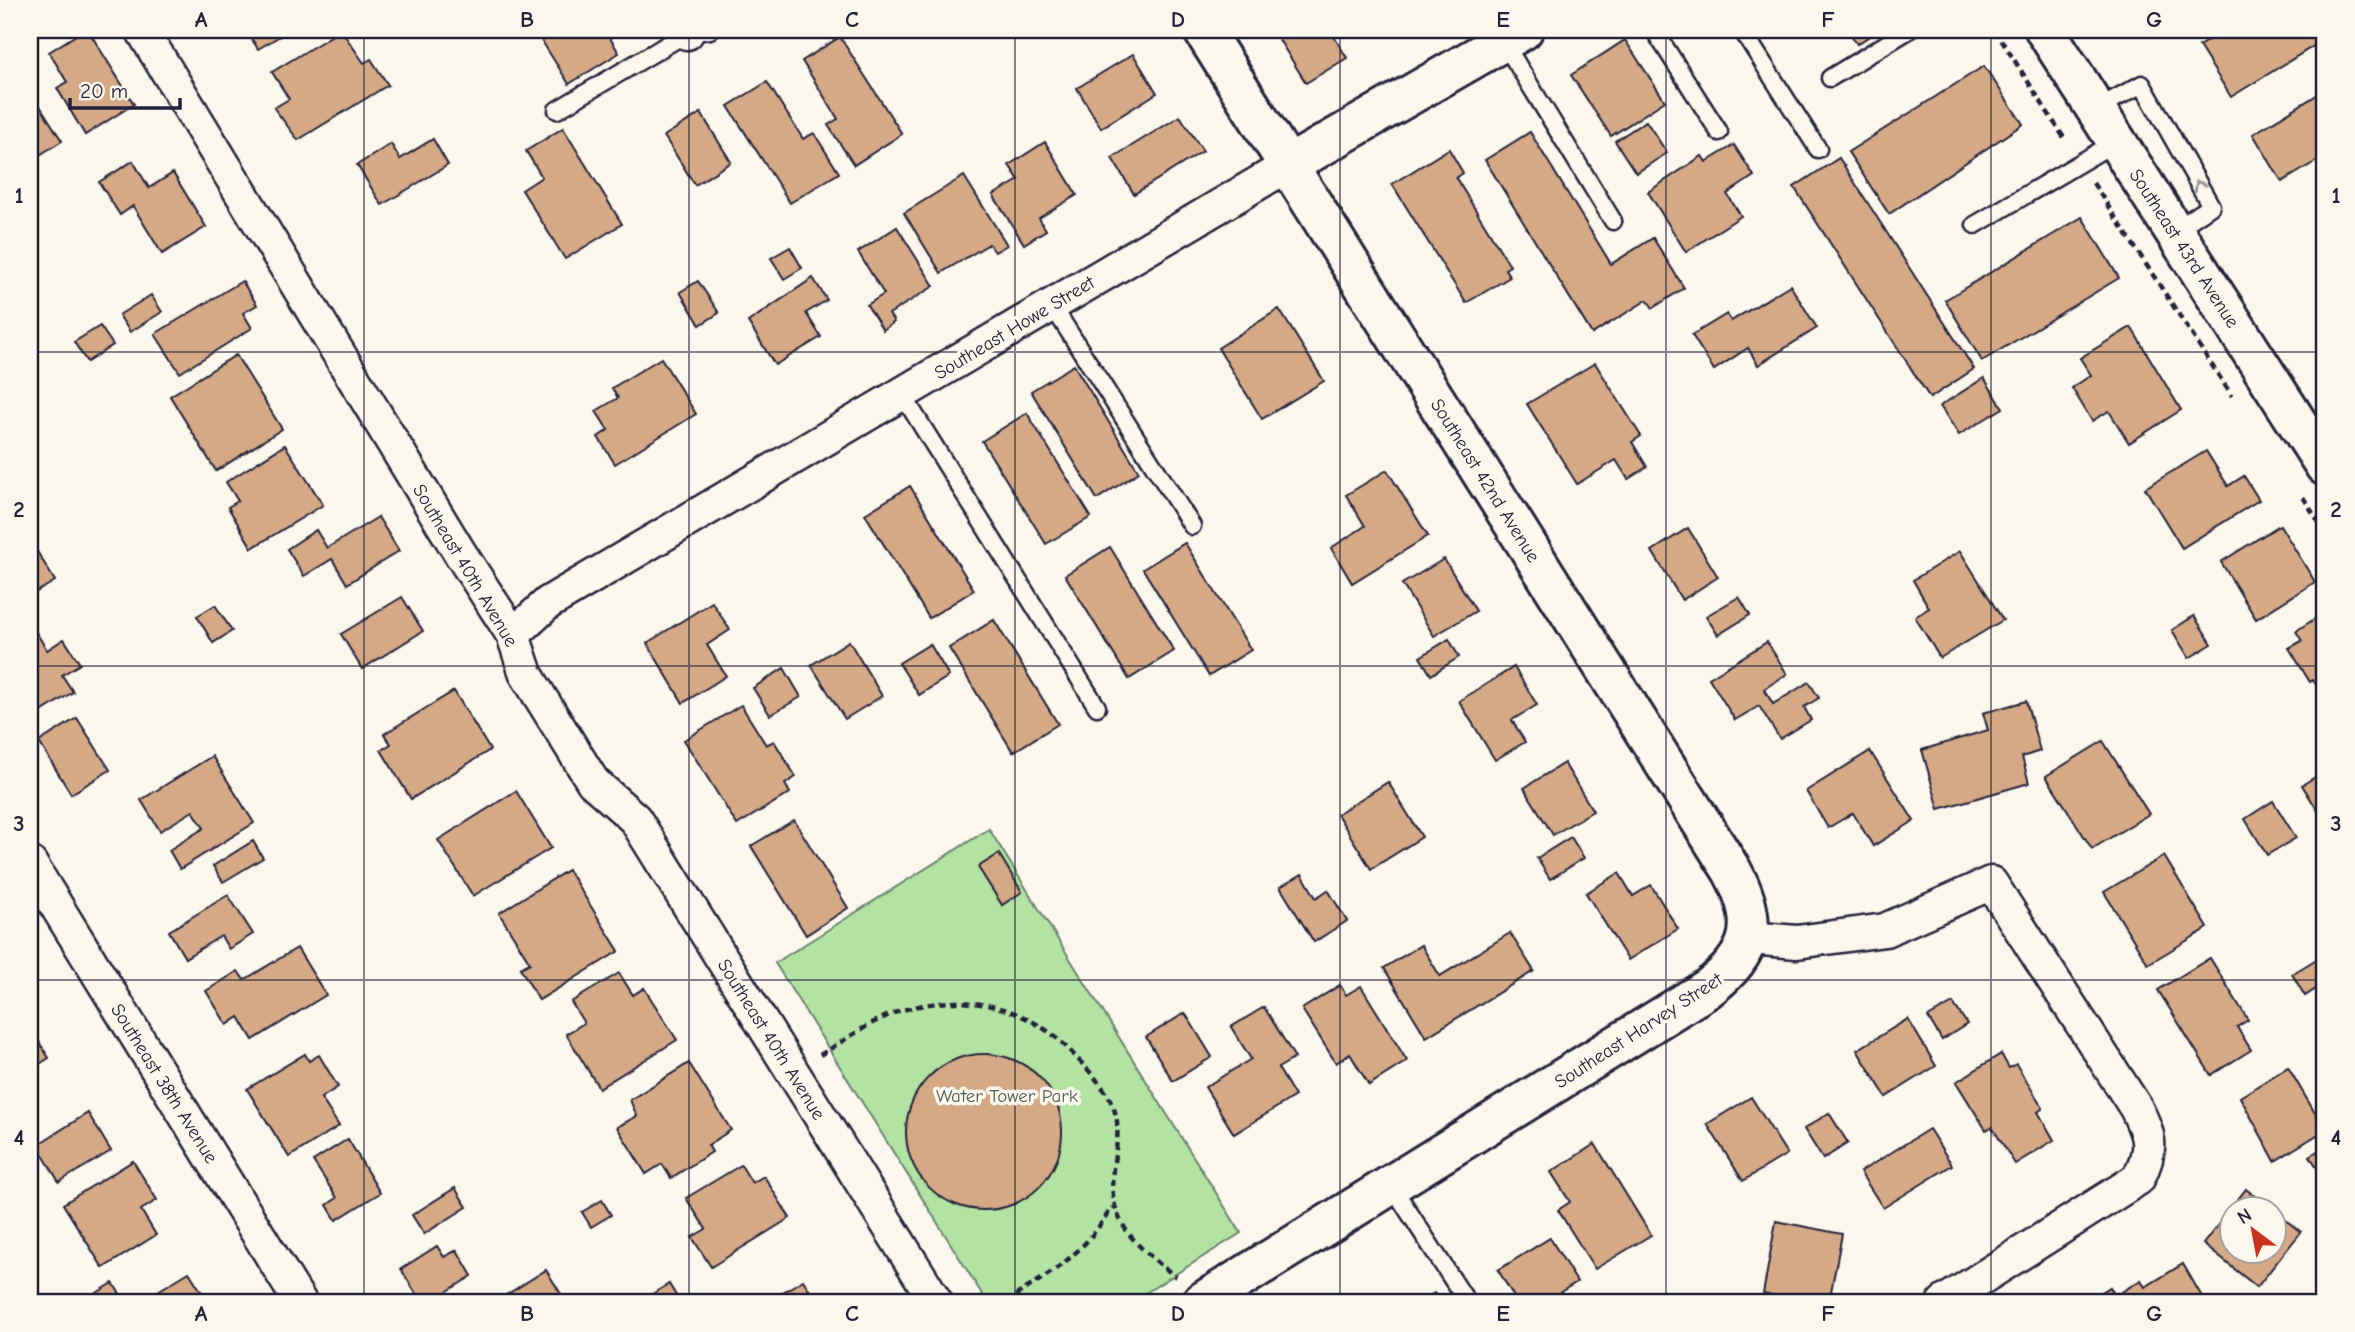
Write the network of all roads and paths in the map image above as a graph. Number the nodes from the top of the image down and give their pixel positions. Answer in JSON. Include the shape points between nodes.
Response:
{"nodes":[{"id":1,"x":142,"y":30,"type":"edge"},
{"id":2,"x":1203,"y":30,"type":"edge"},
{"id":3,"x":1654,"y":30,"type":"edge"},
{"id":4,"x":1742,"y":30,"type":"edge"},
{"id":5,"x":1909,"y":30,"type":"edge"},
{"id":6,"x":2045,"y":30,"type":"edge"},
{"id":7,"x":694,"y":31,"type":"edge"},
{"id":8,"x":1513,"y":36,"type":"edge"},
{"id":9,"x":1830,"y":78,"type":"dead end"},
{"id":10,"x":2096,"y":109,"type":"junction"},
{"id":11,"x":557,"y":110,"type":"dead end"},
{"id":12,"x":1719,"y":132,"type":"dead end"},
{"id":13,"x":2117,"y":141,"type":"junction"},
{"id":14,"x":1818,"y":149,"type":"dead end"},
{"id":15,"x":1287,"y":166,"type":"junction"},
{"id":16,"x":1613,"y":221,"type":"dead end"},
{"id":17,"x":1975,"y":226,"type":"dead end"},
{"id":18,"x":2174,"y":231,"type":"junction"},
{"id":19,"x":1052,"y":305,"type":"junction"},
{"id":20,"x":902,"y":394,"type":"junction"},
{"id":21,"x":2325,"y":466,"type":"edge"},
{"id":22,"x":1192,"y":526,"type":"dead end"},
{"id":23,"x":513,"y":635,"type":"junction"},
{"id":24,"x":1097,"y":707,"type":"dead end"},
{"id":25,"x":30,"y":863,"type":"edge"},
{"id":26,"x":1749,"y":937,"type":"junction"},
{"id":27,"x":792,"y":1071,"type":"junction"},
{"id":28,"x":1392,"y":1186,"type":"junction"},
{"id":29,"x":1112,"y":1206,"type":"junction"},
{"id":30,"x":1204,"y":1301,"type":"edge"},
{"id":31,"x":300,"y":1302,"type":"edge"},
{"id":32,"x":936,"y":1302,"type":"edge"},
{"id":33,"x":1005,"y":1302,"type":"edge"},
{"id":34,"x":1467,"y":1302,"type":"edge"},
{"id":35,"x":1944,"y":1302,"type":"edge"}],
"edges":[{"from":1,"to":23,"type":"street","name":"Southeast 40th Avenue"},
{"from":2,"to":15,"type":"street","name":"Southeast 42nd Avenue"},
{"from":3,"to":12,"type":"lane"},
{"from":4,"to":14,"type":"lane"},
{"from":5,"to":9,"type":"lane"},
{"from":6,"to":10,"type":"street","name":"Southeast 43rd Avenue"},
{"from":7,"to":11,"type":"lane"},
{"from":8,"to":15,"type":"street","name":"Southeast Howe Street"},
{"from":8,"to":16,"type":"lane"},
{"from":10,"to":13,"type":"street","name":"Southeast 43rd Avenue"},
{"from":18,"to":10,"type":"lane","one_way":true,"via":[[2211,206],[2142,84]]},
{"from":13,"to":17,"type":"lane"},
{"from":13,"to":18,"type":"street","name":"Southeast 43rd Avenue"},
{"from":15,"to":19,"type":"street","name":"Southeast Howe Street"},
{"from":15,"to":26,"type":"street","name":"Southeast 42nd Avenue","via":[[1732,871],[1748,908]]},
{"from":18,"to":21,"type":"street","name":"Southeast 43rd Avenue"},
{"from":19,"to":20,"type":"street","name":"Southeast Howe Street"},
{"from":19,"to":22,"type":"lane"},
{"from":20,"to":23,"type":"street","name":"Southeast Howe Street","via":[[548,603]]},
{"from":20,"to":24,"type":"lane"},
{"from":23,"to":27,"type":"street","name":"Southeast 40th Avenue","via":[[526,674],[593,782],[635,819]]},
{"from":25,"to":31,"type":"street","name":"Southeast 38th Avenue"},
{"from":26,"to":28,"type":"street","name":"Southeast Harvey Street","via":[[1735,965],[1707,989]]},
{"from":26,"to":35,"type":"street","via":[[1797,942],[1885,930],[1991,883],[2136,1108],[2147,1129],[2150,1155],[2138,1179]]},
{"from":27,"to":29,"type":"path","via":[[892,1014],[925,1004],[981,1003],[1021,1014],[1068,1048],[1108,1095],[1116,1116]]},
{"from":27,"to":32,"type":"street","name":"Southeast 40th Avenue"},
{"from":28,"to":30,"type":"street","name":"Southeast Harvey Street"},
{"from":28,"to":34,"type":"lane"},
{"from":29,"to":30,"type":"path","via":[[1127,1233],[1148,1255]]},
{"from":29,"to":33,"type":"path","via":[[1092,1239],[1053,1273]]}]}
